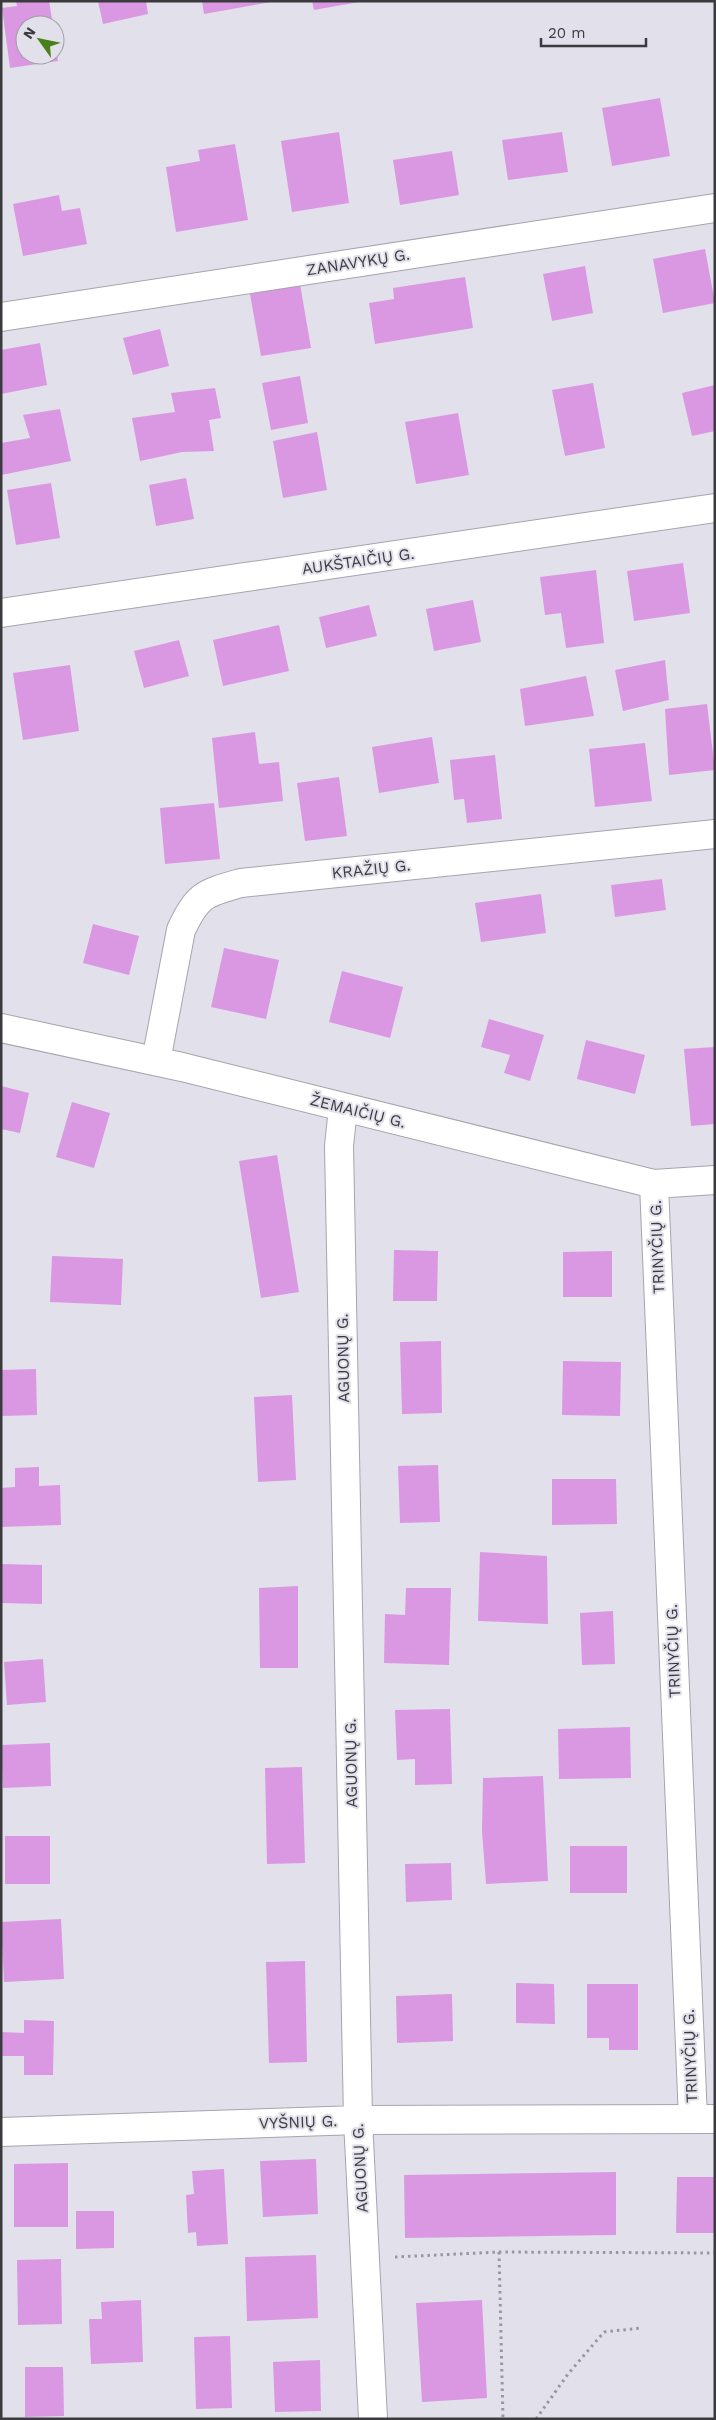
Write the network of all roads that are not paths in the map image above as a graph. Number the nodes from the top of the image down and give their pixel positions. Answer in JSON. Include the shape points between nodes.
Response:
{"nodes":[{"id":1,"x":715,"y":208,"type":"edge"},
{"id":2,"x":1,"y":317,"type":"edge"},
{"id":3,"x":715,"y":508,"type":"edge"},
{"id":4,"x":1,"y":613,"type":"edge"},
{"id":5,"x":715,"y":834,"type":"edge"},
{"id":6,"x":1,"y":1028,"type":"edge"},
{"id":7,"x":156,"y":1061,"type":"junction"},
{"id":8,"x":343,"y":1108,"type":"junction"},
{"id":9,"x":715,"y":1180,"type":"edge"},
{"id":10,"x":654,"y":1184,"type":"junction"},
{"id":11,"x":704,"y":2119,"type":"edge"},
{"id":12,"x":358,"y":2120,"type":"junction"},
{"id":13,"x":1,"y":2132,"type":"edge"},
{"id":14,"x":372,"y":2419,"type":"edge"}],
"edges":[{"from":1,"to":2,"type":"street","name":"ZANAVYKŲ G."},
{"from":3,"to":4,"type":"street","name":"AUKŠTAIČIŲ G."},
{"from":5,"to":7,"type":"street","name":"KRAŽIŲ G.","via":[[241,883],[207,893],[190,911],[181,930]]},
{"from":6,"to":7,"type":"street","name":"ŽEMAIČIŲ G."},
{"from":7,"to":8,"type":"street","name":"ŽEMAIČIŲ G."},
{"from":8,"to":10,"type":"street","name":"ŽEMAIČIŲ G."},
{"from":8,"to":12,"type":"street","name":"AGUONŲ G.","via":[[339,1156]]},
{"from":9,"to":10,"type":"street","name":"ŽEMAIČIŲ G."},
{"from":10,"to":11,"type":"street","name":"TRINYČIŲ G."},
{"from":11,"to":12,"type":"street","name":"VYŠNIŲ G."},
{"from":12,"to":13,"type":"street","name":"VYŠNIŲ G."},
{"from":12,"to":14,"type":"street","name":"AGUONŲ G."}]}
